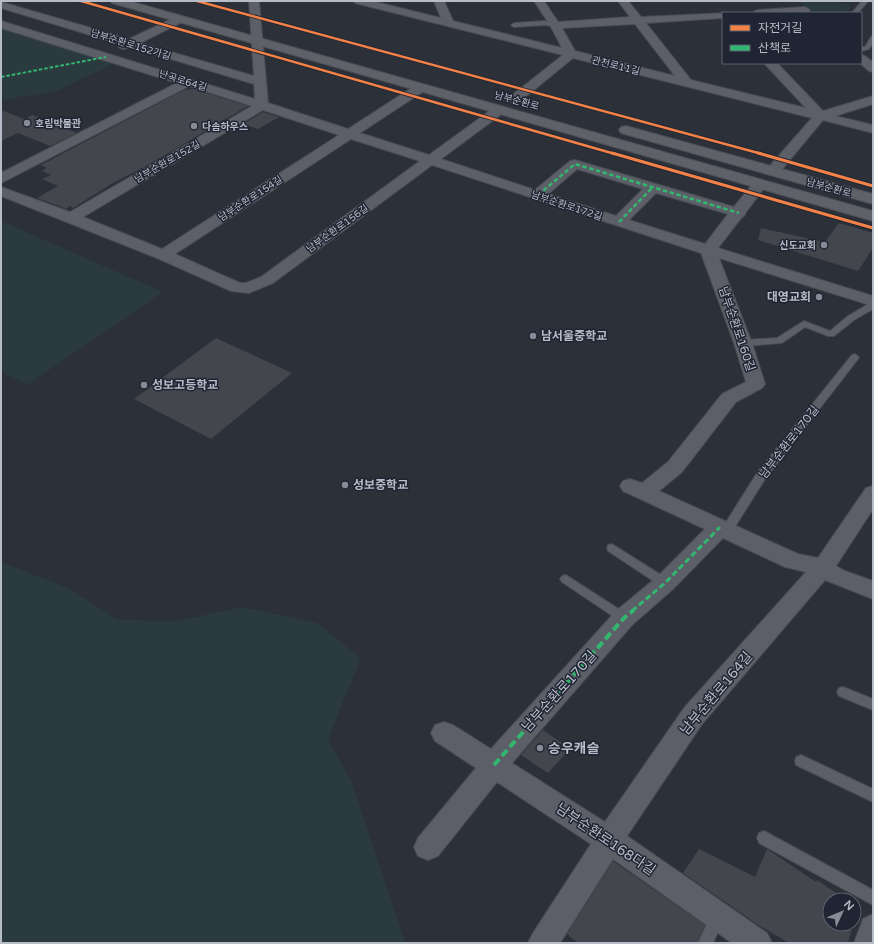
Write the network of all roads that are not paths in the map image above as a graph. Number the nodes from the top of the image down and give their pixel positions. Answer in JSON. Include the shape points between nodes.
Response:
{"nodes":[{"id":1,"x":116,"y":1,"type":"edge"},
{"id":2,"x":160,"y":1,"type":"edge"},
{"id":3,"x":254,"y":1,"type":"edge"},
{"id":4,"x":359,"y":1,"type":"edge"},
{"id":5,"x":439,"y":1,"type":"edge"},
{"id":6,"x":539,"y":1,"type":"edge"},
{"id":7,"x":623,"y":1,"type":"edge"},
{"id":8,"x":796,"y":1,"type":"edge"},
{"id":9,"x":865,"y":1,"type":"edge"},
{"id":10,"x":1,"y":5,"type":"edge"},
{"id":11,"x":715,"y":5,"type":"dead end"},
{"id":12,"x":807,"y":11,"type":"edge"},
{"id":13,"x":782,"y":12,"type":"edge"},
{"id":14,"x":856,"y":12,"type":"edge"},
{"id":15,"x":722,"y":14,"type":"edge"},
{"id":16,"x":722,"y":15,"type":"edge"},
{"id":17,"x":180,"y":19,"type":"junction"},
{"id":18,"x":636,"y":19,"type":"junction"},
{"id":19,"x":448,"y":23,"type":"junction"},
{"id":20,"x":1,"y":24,"type":"edge"},
{"id":21,"x":514,"y":25,"type":"dead end"},
{"id":22,"x":555,"y":25,"type":"junction"},
{"id":23,"x":257,"y":34,"type":"junction"},
{"id":24,"x":873,"y":38,"type":"edge"},
{"id":25,"x":129,"y":43,"type":"junction"},
{"id":26,"x":862,"y":49,"type":"edge"},
{"id":27,"x":570,"y":53,"type":"junction"},
{"id":28,"x":103,"y":56,"type":"junction"},
{"id":29,"x":862,"y":59,"type":"edge"},
{"id":30,"x":771,"y":64,"type":"edge"},
{"id":31,"x":873,"y":68,"type":"edge"},
{"id":32,"x":188,"y":82,"type":"junction"},
{"id":33,"x":260,"y":82,"type":"junction"},
{"id":34,"x":686,"y":82,"type":"junction"},
{"id":35,"x":420,"y":88,"type":"junction"},
{"id":36,"x":515,"y":99,"type":"junction"},
{"id":37,"x":873,"y":100,"type":"edge"},
{"id":38,"x":262,"y":105,"type":"junction"},
{"id":39,"x":499,"y":110,"type":"junction"},
{"id":40,"x":820,"y":116,"type":"junction"},
{"id":41,"x":873,"y":129,"type":"edge"},
{"id":42,"x":350,"y":134,"type":"junction"},
{"id":43,"x":430,"y":160,"type":"junction"},
{"id":44,"x":773,"y":171,"type":"junction"},
{"id":45,"x":1,"y":179,"type":"edge"},
{"id":46,"x":760,"y":184,"type":"junction"},
{"id":47,"x":652,"y":188,"type":"junction"},
{"id":48,"x":1,"y":191,"type":"edge"},
{"id":49,"x":538,"y":195,"type":"junction"},
{"id":50,"x":873,"y":199,"type":"edge"},
{"id":51,"x":738,"y":213,"type":"junction"},
{"id":52,"x":873,"y":216,"type":"edge"},
{"id":53,"x":71,"y":218,"type":"junction"},
{"id":54,"x":620,"y":222,"type":"junction"},
{"id":55,"x":708,"y":250,"type":"junction"},
{"id":56,"x":163,"y":255,"type":"junction"},
{"id":57,"x":873,"y":301,"type":"edge"},
{"id":58,"x":873,"y":305,"type":"edge"},
{"id":59,"x":743,"y":343,"type":"junction"},
{"id":60,"x":855,"y":357,"type":"dead end"},
{"id":61,"x":873,"y":493,"type":"edge"},
{"id":62,"x":723,"y":529,"type":"junction"},
{"id":63,"x":612,"y":548,"type":"dead end"},
{"id":64,"x":823,"y":568,"type":"junction"},
{"id":65,"x":566,"y":579,"type":"dead end"},
{"id":66,"x":665,"y":584,"type":"junction"},
{"id":67,"x":873,"y":590,"type":"edge"},
{"id":68,"x":624,"y":618,"type":"junction"},
{"id":69,"x":843,"y":692,"type":"dead end"},
{"id":70,"x":873,"y":705,"type":"edge"},
{"id":71,"x":444,"y":733,"type":"dead end"},
{"id":72,"x":801,"y":761,"type":"dead end"},
{"id":73,"x":494,"y":765,"type":"junction"},
{"id":74,"x":873,"y":796,"type":"edge"},
{"id":75,"x":764,"y":838,"type":"dead end"},
{"id":76,"x":609,"y":840,"type":"junction"},
{"id":77,"x":428,"y":847,"type":"dead end"},
{"id":78,"x":873,"y":898,"type":"edge"},
{"id":79,"x":718,"y":916,"type":"junction"},
{"id":80,"x":873,"y":929,"type":"edge"},
{"id":81,"x":543,"y":943,"type":"edge"},
{"id":82,"x":705,"y":943,"type":"edge"},
{"id":83,"x":757,"y":943,"type":"edge"},
{"id":84,"x":869,"y":943,"type":"edge"}],
"edges":[{"from":1,"to":17,"type":"main road","name":"남부순환로"},
{"from":2,"to":23,"type":"main road","name":"남부순환로"},
{"from":3,"to":23,"type":"street"},
{"from":4,"to":19,"type":"street","name":"관천로11길"},
{"from":5,"to":19,"type":"street"},
{"from":6,"to":22,"type":"street"},
{"from":7,"to":18,"type":"street"},
{"from":8,"to":12,"type":"street"},
{"from":9,"to":14,"type":"lane"},
{"from":10,"to":25,"type":"street","name":"남부순환로152가길"},
{"from":11,"to":15,"type":"street"},
{"from":12,"to":13,"type":"street"},
{"from":16,"to":18,"type":"street"},
{"from":17,"to":23,"type":"main road","name":"남부순환로"},
{"from":17,"to":25,"type":"street"},
{"from":18,"to":22,"type":"street"},
{"from":18,"to":34,"type":"street"},
{"from":19,"to":27,"type":"street","name":"관천로11길"},
{"from":20,"to":28,"type":"street","name":"난곡로64길"},
{"from":21,"to":22,"type":"lane"},
{"from":22,"to":27,"type":"street"},
{"from":23,"to":33,"type":"street"},
{"from":23,"to":35,"type":"main road","name":"남부순환로"},
{"from":23,"to":36,"type":"main road","name":"남부순환로"},
{"from":24,"to":26,"type":"lane","via":[[866,48]]},
{"from":25,"to":28,"type":"street"},
{"from":25,"to":33,"type":"street","name":"남부순환로152가길"},
{"from":27,"to":34,"type":"street","name":"관천로11길"},
{"from":27,"to":36,"type":"street"},
{"from":28,"to":32,"type":"street","name":"난곡로64길"},
{"from":29,"to":31,"type":"street"},
{"from":30,"to":40,"type":"street"},
{"from":32,"to":38,"type":"street","name":"난곡로64길"},
{"from":32,"to":45,"type":"street"},
{"from":33,"to":38,"type":"street"},
{"from":34,"to":40,"type":"street","name":"관천로11길"},
{"from":35,"to":39,"type":"main road","name":"남부순환로"},
{"from":35,"to":42,"type":"street","name":"남부순환로154길"},
{"from":36,"to":44,"type":"main road","name":"남부순환로"},
{"from":37,"to":40,"type":"street"},
{"from":38,"to":42,"type":"street","name":"남부순환로172길"},
{"from":38,"to":53,"type":"street","name":"남부순환로152길"},
{"from":39,"to":43,"type":"street","name":"남부순환로156길"},
{"from":39,"to":46,"type":"main road","name":"남부순환로"},
{"from":40,"to":41,"type":"street","name":"관천로11길"},
{"from":40,"to":44,"type":"street"},
{"from":42,"to":43,"type":"street","name":"남부순환로172길"},
{"from":42,"to":56,"type":"street","name":"남부순환로154길"},
{"from":43,"to":49,"type":"street","name":"남부순환로172길"},
{"from":43,"to":56,"type":"street","name":"남부순환로156길","via":[[267,280],[249,288],[237,288]]},
{"from":44,"to":50,"type":"main road","name":"남부순환로"},
{"from":46,"to":51,"type":"street"},
{"from":46,"to":52,"type":"main road","name":"남부순환로"},
{"from":47,"to":49,"type":"street","via":[[575,164]]},
{"from":47,"to":51,"type":"street"},
{"from":47,"to":54,"type":"street"},
{"from":48,"to":53,"type":"street"},
{"from":49,"to":54,"type":"street","name":"남부순환로172길"},
{"from":51,"to":55,"type":"street"},
{"from":53,"to":56,"type":"street"},
{"from":54,"to":55,"type":"street","name":"남부순환로172길"},
{"from":55,"to":57,"type":"street","name":"남부순환로172길"},
{"from":55,"to":59,"type":"street","name":"남부순환로160길"},
{"from":58,"to":59,"type":"lane","via":[[831,334],[804,324],[780,340]]},
{"from":59,"to":62,"type":"street","name":"남부순환로160길","via":[[756,384],[729,398],[675,467],[637,489]]},
{"from":60,"to":62,"type":"lane","name":"남부순환로170길"},
{"from":61,"to":64,"type":"street","name":"남부순환로164길"},
{"from":62,"to":64,"type":"street","via":[[793,561]]},
{"from":62,"to":66,"type":"street","name":"남부순환로170길"},
{"from":63,"to":66,"type":"lane"},
{"from":64,"to":67,"type":"street"},
{"from":64,"to":76,"type":"street","name":"남부순환로164길","via":[[693,716]]},
{"from":65,"to":68,"type":"lane"},
{"from":66,"to":68,"type":"street","name":"남부순환로170길"},
{"from":68,"to":73,"type":"street","name":"남부순환로170길"},
{"from":69,"to":70,"type":"lane"},
{"from":71,"to":73,"type":"street","name":"남부순환로168다길"},
{"from":72,"to":74,"type":"lane"},
{"from":73,"to":76,"type":"street","name":"남부순환로168다길"},
{"from":73,"to":77,"type":"street"},
{"from":75,"to":78,"type":"lane"},
{"from":76,"to":79,"type":"street","name":"남부순환로168다길"},
{"from":76,"to":81,"type":"street","name":"남부순환로164길"},
{"from":79,"to":82,"type":"lane"},
{"from":79,"to":83,"type":"street","name":"남부순환로168다길"},
{"from":80,"to":84,"type":"street"}]}
